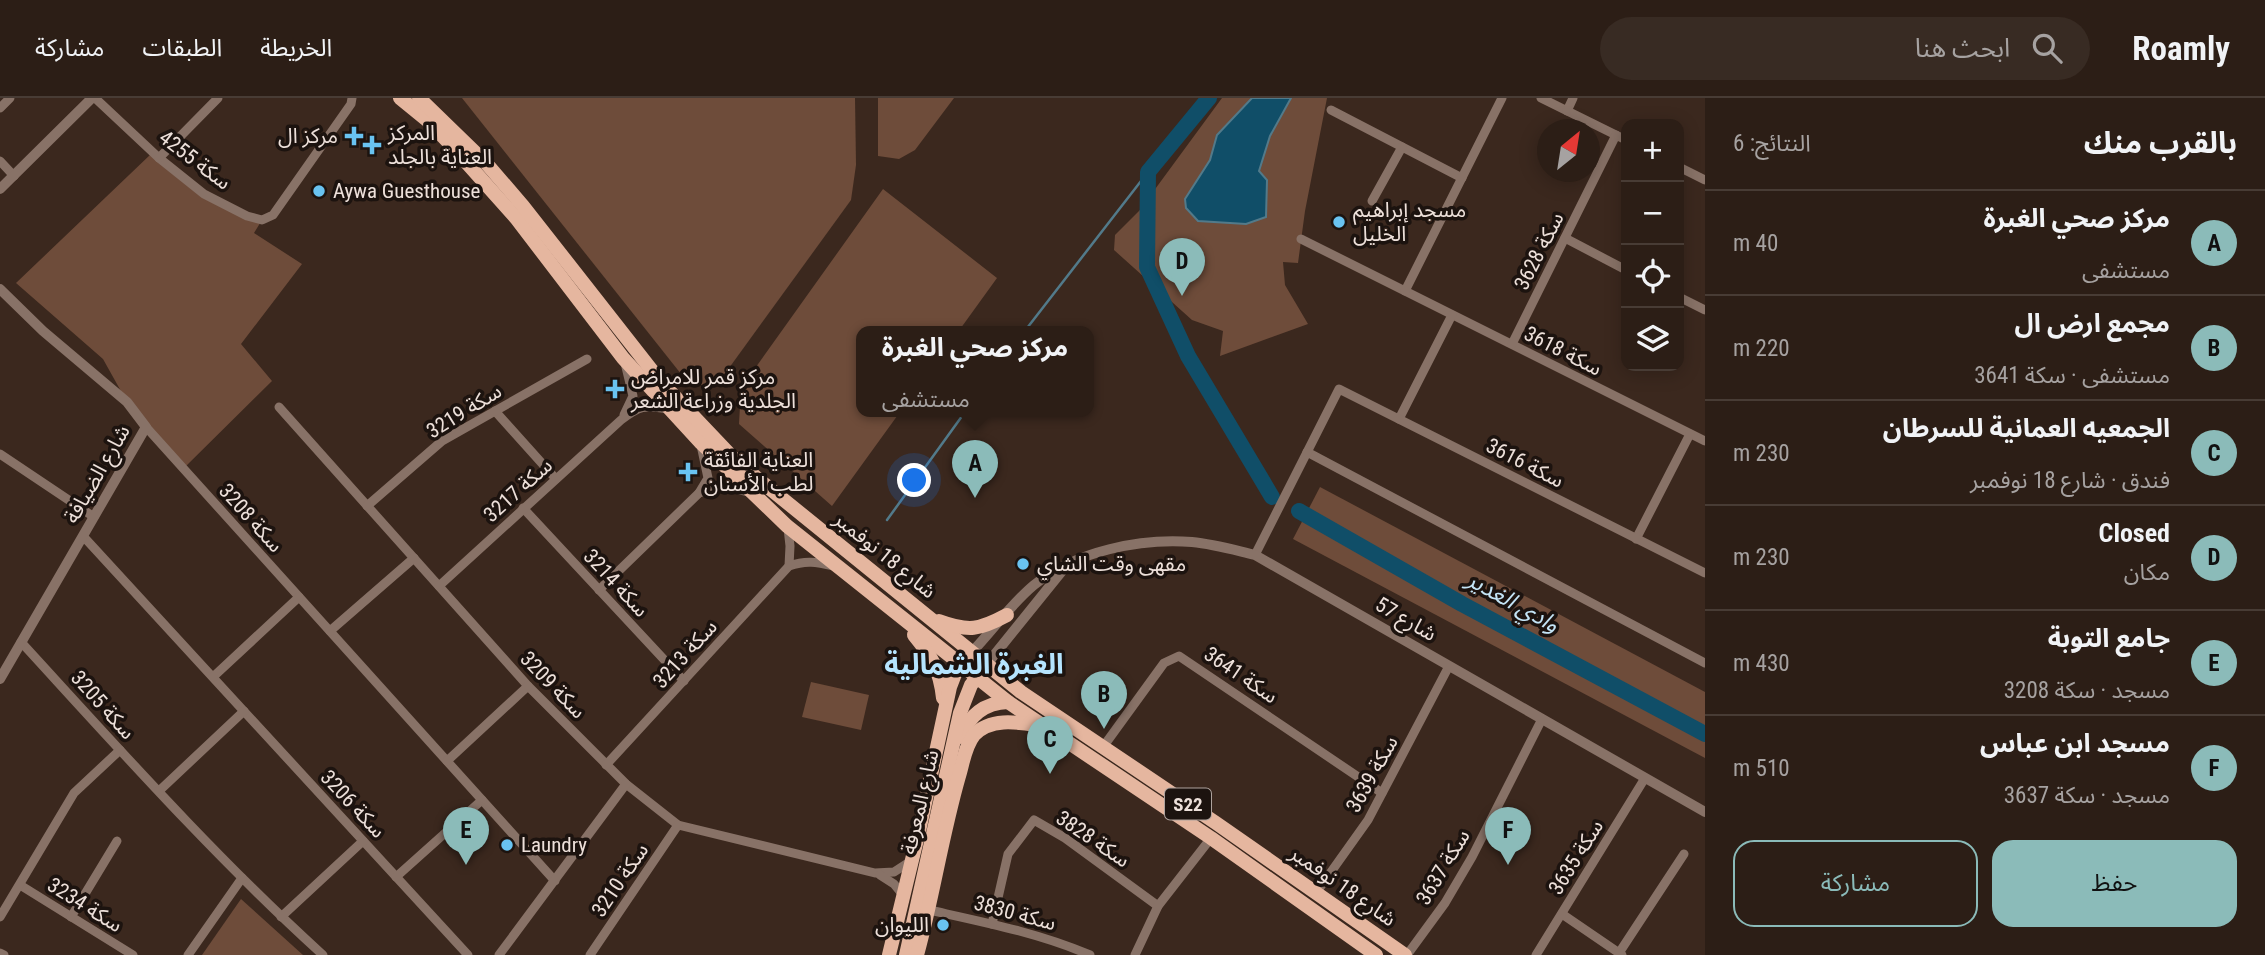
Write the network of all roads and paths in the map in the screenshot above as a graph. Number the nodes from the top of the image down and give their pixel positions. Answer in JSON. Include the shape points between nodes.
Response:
{"nodes":[{"id":1,"x":10,"y":98,"type":"edge"},
{"id":2,"x":93,"y":98,"type":"edge"},
{"id":3,"x":218,"y":98,"type":"edge"},
{"id":4,"x":352,"y":98,"type":"edge"},
{"id":5,"x":400,"y":98,"type":"edge"},
{"id":6,"x":419,"y":98,"type":"edge"},
{"id":7,"x":1502,"y":98,"type":"edge"},
{"id":8,"x":1541,"y":98,"type":"edge"},
{"id":9,"x":1573,"y":98,"type":"edge"},
{"id":10,"x":0,"y":108,"type":"edge"},
{"id":11,"x":1331,"y":110,"type":"dead end"},
{"id":12,"x":1567,"y":111,"type":"junction"},
{"id":13,"x":1616,"y":135,"type":"junction"},
{"id":14,"x":1621,"y":138,"type":"edge"},
{"id":15,"x":1402,"y":146,"type":"junction"},
{"id":16,"x":159,"y":158,"type":"junction"},
{"id":17,"x":0,"y":162,"type":"edge"},
{"id":18,"x":1684,"y":170,"type":"edge"},
{"id":19,"x":14,"y":176,"type":"junction"},
{"id":20,"x":1462,"y":178,"type":"junction"},
{"id":21,"x":1705,"y":180,"type":"edge"},
{"id":22,"x":0,"y":189,"type":"edge"},
{"id":23,"x":1372,"y":201,"type":"dead end"},
{"id":24,"x":1301,"y":239,"type":"dead end"},
{"id":25,"x":1565,"y":239,"type":"junction"},
{"id":26,"x":1621,"y":267,"type":"edge"},
{"id":27,"x":0,"y":289,"type":"edge"},
{"id":28,"x":1405,"y":291,"type":"junction"},
{"id":29,"x":1684,"y":299,"type":"edge"},
{"id":30,"x":1705,"y":310,"type":"edge"},
{"id":31,"x":1452,"y":315,"type":"junction"},
{"id":32,"x":1512,"y":344,"type":"junction"},
{"id":33,"x":587,"y":359,"type":"dead end"},
{"id":34,"x":623,"y":359,"type":"junction"},
{"id":35,"x":279,"y":407,"type":"dead end"},
{"id":36,"x":669,"y":409,"type":"junction"},
{"id":37,"x":495,"y":411,"type":"junction"},
{"id":38,"x":1399,"y":419,"type":"junction"},
{"id":39,"x":621,"y":420,"type":"junction"},
{"id":40,"x":146,"y":427,"type":"junction"},
{"id":41,"x":1690,"y":434,"type":"junction"},
{"id":42,"x":1705,"y":442,"type":"edge"},
{"id":43,"x":701,"y":443,"type":"junction"},
{"id":44,"x":1307,"y":452,"type":"junction"},
{"id":45,"x":0,"y":454,"type":"edge"},
{"id":46,"x":556,"y":479,"type":"junction"},
{"id":47,"x":699,"y":494,"type":"junction"},
{"id":48,"x":752,"y":494,"type":"junction"},
{"id":49,"x":367,"y":506,"type":"junction"},
{"id":50,"x":523,"y":508,"type":"junction"},
{"id":51,"x":94,"y":517,"type":"junction"},
{"id":52,"x":787,"y":526,"type":"junction"},
{"id":53,"x":83,"y":536,"type":"junction"},
{"id":54,"x":1636,"y":539,"type":"junction"},
{"id":55,"x":1255,"y":555,"type":"junction"},
{"id":56,"x":414,"y":558,"type":"junction"},
{"id":57,"x":1067,"y":565,"type":"junction"},
{"id":58,"x":789,"y":566,"type":"junction"},
{"id":59,"x":837,"y":567,"type":"junction"},
{"id":60,"x":1705,"y":573,"type":"edge"},
{"id":61,"x":439,"y":586,"type":"junction"},
{"id":62,"x":599,"y":590,"type":"junction"},
{"id":63,"x":299,"y":597,"type":"junction"},
{"id":64,"x":896,"y":613,"type":"junction"},
{"id":65,"x":1007,"y":615,"type":"junction"},
{"id":66,"x":927,"y":616,"type":"junction"},
{"id":67,"x":330,"y":631,"type":"junction"},
{"id":68,"x":21,"y":642,"type":"junction"},
{"id":69,"x":972,"y":652,"type":"junction"},
{"id":70,"x":1705,"y":663,"type":"edge"},
{"id":71,"x":987,"y":664,"type":"junction"},
{"id":72,"x":961,"y":666,"type":"junction"},
{"id":73,"x":1449,"y":666,"type":"junction"},
{"id":74,"x":213,"y":677,"type":"junction"},
{"id":75,"x":976,"y":678,"type":"junction"},
{"id":76,"x":0,"y":679,"type":"edge"},
{"id":77,"x":684,"y":681,"type":"junction"},
{"id":78,"x":528,"y":686,"type":"junction"},
{"id":79,"x":1007,"y":702,"type":"junction"},
{"id":80,"x":244,"y":711,"type":"junction"},
{"id":81,"x":943,"y":715,"type":"junction"},
{"id":82,"x":1542,"y":719,"type":"junction"},
{"id":83,"x":1041,"y":726,"type":"junction"},
{"id":84,"x":1103,"y":747,"type":"junction"},
{"id":85,"x":120,"y":750,"type":"junction"},
{"id":86,"x":954,"y":751,"type":"junction"},
{"id":87,"x":447,"y":761,"type":"junction"},
{"id":88,"x":606,"y":765,"type":"junction"},
{"id":89,"x":1645,"y":778,"type":"junction"},
{"id":90,"x":626,"y":784,"type":"junction"},
{"id":91,"x":159,"y":791,"type":"junction"},
{"id":92,"x":1382,"y":793,"type":"junction"},
{"id":93,"x":482,"y":800,"type":"junction"},
{"id":94,"x":1705,"y":812,"type":"edge"},
{"id":95,"x":678,"y":825,"type":"junction"},
{"id":96,"x":1211,"y":838,"type":"junction"},
{"id":97,"x":117,"y":841,"type":"dead end"},
{"id":98,"x":363,"y":841,"type":"junction"},
{"id":99,"x":1684,"y":854,"type":"dead end"},
{"id":100,"x":912,"y":860,"type":"junction"},
{"id":101,"x":875,"y":873,"type":"junction"},
{"id":102,"x":397,"y":877,"type":"junction"},
{"id":103,"x":242,"y":878,"type":"junction"},
{"id":104,"x":555,"y":881,"type":"junction"},
{"id":105,"x":20,"y":885,"type":"junction"},
{"id":106,"x":1316,"y":893,"type":"junction"},
{"id":107,"x":903,"y":895,"type":"junction"},
{"id":108,"x":1158,"y":906,"type":"junction"},
{"id":109,"x":929,"y":910,"type":"junction"},
{"id":110,"x":1562,"y":914,"type":"junction"},
{"id":111,"x":0,"y":917,"type":"edge"},
{"id":112,"x":72,"y":917,"type":"junction"},
{"id":113,"x":281,"y":917,"type":"junction"},
{"id":114,"x":992,"y":924,"type":"junction"},
{"id":115,"x":1621,"y":954,"type":"edge"},
{"id":116,"x":133,"y":955,"type":"edge"},
{"id":117,"x":188,"y":955,"type":"edge"},
{"id":118,"x":323,"y":955,"type":"edge"},
{"id":119,"x":468,"y":955,"type":"edge"},
{"id":120,"x":499,"y":955,"type":"edge"},
{"id":121,"x":590,"y":955,"type":"edge"},
{"id":122,"x":889,"y":955,"type":"edge"},
{"id":123,"x":906,"y":955,"type":"edge"},
{"id":124,"x":917,"y":955,"type":"edge"},
{"id":125,"x":1090,"y":955,"type":"edge"},
{"id":126,"x":1136,"y":955,"type":"edge"},
{"id":127,"x":1376,"y":955,"type":"edge"},
{"id":128,"x":1406,"y":955,"type":"edge"},
{"id":129,"x":1536,"y":955,"type":"edge"}],
"edges":[{"from":1,"to":10,"type":"street"},
{"from":2,"to":16,"type":"street","name":"سكة 4255"},
{"from":2,"to":19,"type":"street"},
{"from":3,"to":16,"type":"street"},
{"from":4,"to":16,"type":"street","name":"سكة 4255","via":[[273,215],[262,220],[204,194]]},
{"from":5,"to":34,"type":"main road","name":"شارع 18 نوفمبر","number":"S22","via":[[427,120],[516,218]]},
{"from":6,"to":66,"type":"main road","name":"شارع 18 نوفمبر","number":"S22","via":[[486,163],[683,408],[737,462]]},
{"from":7,"to":20,"type":"street"},
{"from":8,"to":12,"type":"street"},
{"from":9,"to":12,"type":"street"},
{"from":11,"to":15,"type":"street"},
{"from":12,"to":13,"type":"street"},
{"from":13,"to":14,"type":"street"},
{"from":13,"to":25,"type":"street","name":"سكة 3628"},
{"from":15,"to":20,"type":"street"},
{"from":15,"to":23,"type":"street"},
{"from":17,"to":19,"type":"street"},
{"from":18,"to":21,"type":"street"},
{"from":19,"to":22,"type":"street"},
{"from":20,"to":28,"type":"street"},
{"from":24,"to":28,"type":"street","name":"سكة 3618"},
{"from":25,"to":26,"type":"street"},
{"from":25,"to":32,"type":"street","name":"سكة 3628"},
{"from":27,"to":40,"type":"street","name":"شارع الضيافة","via":[[127,402]]},
{"from":28,"to":31,"type":"street","name":"سكة 3618"},
{"from":29,"to":30,"type":"street"},
{"from":31,"to":32,"type":"street","name":"سكة 3618"},
{"from":31,"to":38,"type":"street"},
{"from":32,"to":41,"type":"street","name":"سكة 3618"},
{"from":33,"to":37,"type":"street","name":"سكة 3219"},
{"from":34,"to":36,"type":"main road","name":"شارع 18 نوفمبر","number":"S22"},
{"from":34,"to":39,"type":"street","via":[[633,396]]},
{"from":35,"to":49,"type":"street","name":"سكة 3209"},
{"from":36,"to":39,"type":"street","name":"سكة 3217","via":[[637,408]]},
{"from":36,"to":43,"type":"main road","name":"شارع 18 نوفمبر","number":"S22"},
{"from":37,"to":46,"type":"street"},
{"from":37,"to":49,"type":"street","name":"سكة 3219","via":[[442,441]]},
{"from":38,"to":44,"type":"street","name":"سكة 3616","via":[[1339,389]]},
{"from":38,"to":54,"type":"street","name":"سكة 3616"},
{"from":39,"to":46,"type":"street","name":"سكة 3217"},
{"from":40,"to":51,"type":"street","name":"شارع الضيافة"},
{"from":40,"to":63,"type":"street","name":"سكة 3208"},
{"from":41,"to":42,"type":"street","name":"سكة 3618"},
{"from":41,"to":54,"type":"street"},
{"from":43,"to":47,"type":"street","via":[[708,478]]},
{"from":43,"to":48,"type":"main road","name":"شارع 18 نوفمبر","number":"S22"},
{"from":44,"to":55,"type":"street","name":"سكة 3616"},
{"from":44,"to":70,"type":"street"},
{"from":45,"to":51,"type":"street"},
{"from":46,"to":50,"type":"street","name":"سكة 3217"},
{"from":47,"to":48,"type":"street","via":[[717,487]]},
{"from":47,"to":62,"type":"street"},
{"from":48,"to":52,"type":"main road","name":"شارع 18 نوفمبر","number":"S22"},
{"from":49,"to":56,"type":"street","name":"سكة 3209"},
{"from":50,"to":61,"type":"street","name":"سكة 3217"},
{"from":50,"to":62,"type":"street","name":"سكة 3214"},
{"from":51,"to":53,"type":"street","name":"شارع الضيافة"},
{"from":52,"to":58,"type":"street"},
{"from":52,"to":59,"type":"main road","name":"شارع 18 نوفمبر","number":"S22"},
{"from":53,"to":68,"type":"street","name":"شارع الضيافة"},
{"from":53,"to":74,"type":"street","name":"سكة 3206"},
{"from":54,"to":60,"type":"street","name":"سكة 3616"},
{"from":55,"to":57,"type":"street","name":"شارع 57","via":[[1191,542],[1139,544]]},
{"from":55,"to":73,"type":"street","name":"شارع 57"},
{"from":56,"to":61,"type":"street","name":"سكة 3209"},
{"from":56,"to":67,"type":"street"},
{"from":57,"to":65,"type":"street","name":"شارع 57","via":[[1033,586]]},
{"from":57,"to":71,"type":"street"},
{"from":58,"to":59,"type":"street","via":[[812,561]]},
{"from":58,"to":77,"type":"street","name":"سكة 3213"},
{"from":59,"to":64,"type":"main road","name":"شارع 18 نوفمبر","number":"S22"},
{"from":61,"to":78,"type":"street","name":"سكة 3209"},
{"from":62,"to":77,"type":"street","name":"سكة 3214"},
{"from":63,"to":67,"type":"street","name":"سكة 3208"},
{"from":63,"to":74,"type":"street"},
{"from":64,"to":72,"type":"main road","name":"شارع 18 نوفمبر","number":"S22"},
{"from":64,"to":81,"type":"main road","via":[[936,664]]},
{"from":65,"to":66,"type":"main road","via":[[971,629]]},
{"from":65,"to":69,"type":"street","name":"شارع 57"},
{"from":66,"to":69,"type":"main road","name":"شارع 18 نوفمبر","number":"S22"},
{"from":67,"to":87,"type":"street","name":"سكة 3208"},
{"from":68,"to":76,"type":"street","name":"شارع الضيافة"},
{"from":68,"to":85,"type":"street","name":"سكة 3205"},
{"from":69,"to":71,"type":"main road","name":"شارع 18 نوفمبر","number":"S22"},
{"from":69,"to":72,"type":"main road"},
{"from":71,"to":75,"type":"main road","name":"شارع المعرفة"},
{"from":71,"to":84,"type":"main road","name":"شارع 18 نوفمبر","number":"S22"},
{"from":72,"to":75,"type":"main road","name":"شارع 18 نوفمبر","number":"S22"},
{"from":72,"to":81,"type":"main road"},
{"from":73,"to":82,"type":"street","name":"شارع 57"},
{"from":73,"to":92,"type":"street","name":"سكة 3639"},
{"from":74,"to":80,"type":"street","name":"سكة 3206"},
{"from":75,"to":79,"type":"main road","name":"شارع 18 نوفمبر","number":"S22"},
{"from":75,"to":86,"type":"main road","name":"شارع المعرفة","via":[[965,697]]},
{"from":77,"to":88,"type":"street","name":"سكة 3213"},
{"from":78,"to":87,"type":"street"},
{"from":78,"to":88,"type":"street","name":"سكة 3209"},
{"from":79,"to":83,"type":"main road","name":"شارع 18 نوفمبر","number":"S22"},
{"from":79,"to":86,"type":"main road","via":[[993,703],[973,716]]},
{"from":80,"to":91,"type":"street"},
{"from":80,"to":98,"type":"street","name":"سكة 3206"},
{"from":81,"to":100,"type":"main road"},
{"from":82,"to":89,"type":"street","name":"شارع 57"},
{"from":82,"to":128,"type":"street","name":"سكة 3637","via":[[1472,857]]},
{"from":83,"to":96,"type":"main road","name":"شارع 18 نوفمبر","number":"S22"},
{"from":83,"to":109,"type":"main road","via":[[1003,722],[974,736],[951,804]]},
{"from":84,"to":92,"type":"street","name":"سكة 3641","via":[[1164,663],[1179,656]]},
{"from":84,"to":106,"type":"main road","name":"شارع 18 نوفمبر","number":"S22"},
{"from":85,"to":91,"type":"street","name":"سكة 3205"},
{"from":85,"to":105,"type":"street","via":[[74,793]]},
{"from":86,"to":123,"type":"main road","name":"شارع المعرفة"},
{"from":87,"to":93,"type":"street","name":"سكة 3208"},
{"from":88,"to":90,"type":"street","name":"سكة 3209"},
{"from":89,"to":94,"type":"street","name":"شارع 57"},
{"from":89,"to":110,"type":"street","name":"سكة 3635"},
{"from":90,"to":95,"type":"street","name":"سكة 3209"},
{"from":90,"to":104,"type":"street"},
{"from":91,"to":103,"type":"street","name":"سكة 3205"},
{"from":92,"to":106,"type":"street","name":"سكة 3639"},
{"from":93,"to":102,"type":"street"},
{"from":93,"to":104,"type":"street","name":"سكة 3208"},
{"from":95,"to":101,"type":"street","name":"سكة 3209"},
{"from":95,"to":121,"type":"street","name":"سكة 3210"},
{"from":96,"to":108,"type":"street"},
{"from":96,"to":127,"type":"main road","name":"شارع 18 نوفمبر","number":"S22"},
{"from":97,"to":112,"type":"street"},
{"from":98,"to":102,"type":"street","name":"سكة 3206"},
{"from":98,"to":113,"type":"street"},
{"from":99,"to":115,"type":"street"},
{"from":100,"to":101,"type":"street","via":[[894,872]]},
{"from":100,"to":107,"type":"main road"},
{"from":101,"to":107,"type":"street","name":"سكة 3209"},
{"from":102,"to":119,"type":"street","name":"سكة 3206"},
{"from":103,"to":113,"type":"street","name":"سكة 3205"},
{"from":103,"to":117,"type":"street"},
{"from":104,"to":120,"type":"street"},
{"from":105,"to":111,"type":"street"},
{"from":105,"to":112,"type":"street","name":"سكة 3234"},
{"from":106,"to":128,"type":"main road","name":"شارع 18 نوفمبر","number":"S22"},
{"from":107,"to":122,"type":"main road"},
{"from":108,"to":114,"type":"street","name":"سكة 3828","via":[[1034,820],[1008,854]]},
{"from":108,"to":126,"type":"street"},
{"from":109,"to":114,"type":"street","name":"سكة 3830"},
{"from":109,"to":124,"type":"main road"},
{"from":110,"to":115,"type":"street"},
{"from":110,"to":129,"type":"street","name":"سكة 3635"},
{"from":112,"to":116,"type":"street","name":"سكة 3234"},
{"from":113,"to":118,"type":"street","name":"سكة 3205"},
{"from":114,"to":125,"type":"street","name":"سكة 3830"}]}
